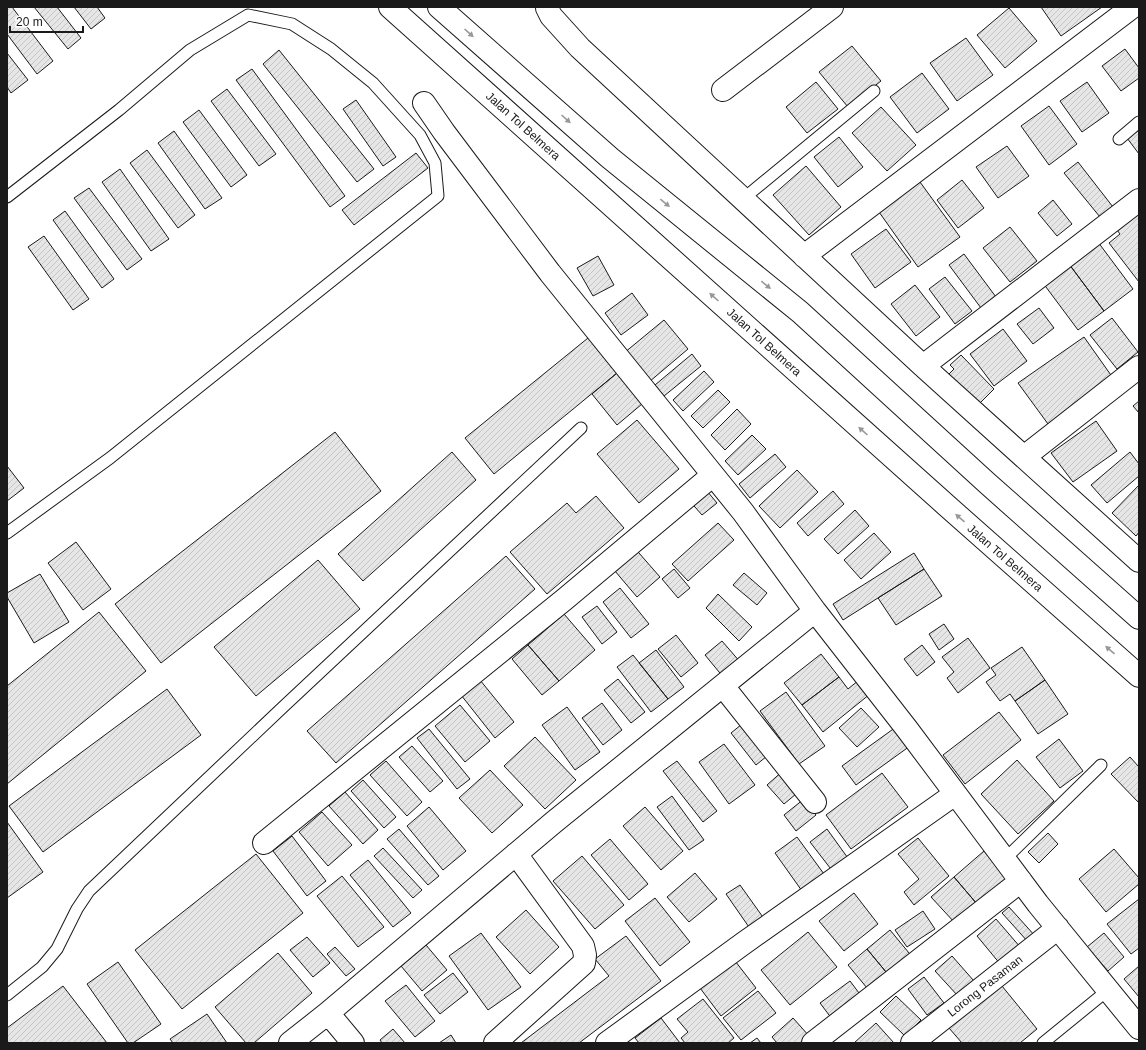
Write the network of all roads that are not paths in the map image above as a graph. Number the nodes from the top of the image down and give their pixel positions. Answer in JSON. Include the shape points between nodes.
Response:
{"nodes":[{"id":1,"x":390,"y":7,"type":"edge"},
{"id":2,"x":439,"y":7,"type":"edge"},
{"id":3,"x":546,"y":7,"type":"edge"},
{"id":4,"x":832,"y":7,"type":"edge"},
{"id":5,"x":1134,"y":12,"type":"edge"},
{"id":6,"x":723,"y":90,"type":"dead end"},
{"id":7,"x":874,"y":92,"type":"dead end"},
{"id":8,"x":424,"y":103,"type":"dead end"},
{"id":9,"x":1139,"y":122,"type":"edge"},
{"id":10,"x":1119,"y":139,"type":"dead end"},
{"id":11,"x":7,"y":198,"type":"edge"},
{"id":12,"x":743,"y":199,"type":"junction"},
{"id":13,"x":1139,"y":200,"type":"edge"},
{"id":14,"x":804,"y":256,"type":"junction"},
{"id":15,"x":923,"y":366,"type":"junction"},
{"id":16,"x":1139,"y":367,"type":"edge"},
{"id":17,"x":581,"y":428,"type":"dead end"},
{"id":18,"x":1024,"y":457,"type":"junction"},
{"id":19,"x":712,"y":475,"type":"junction"},
{"id":20,"x":7,"y":533,"type":"edge"},
{"id":21,"x":1139,"y":561,"type":"edge"},
{"id":22,"x":815,"y":612,"type":"junction"},
{"id":23,"x":1139,"y":618,"type":"edge"},
{"id":24,"x":1139,"y":676,"type":"edge"},
{"id":25,"x":723,"y":686,"type":"junction"},
{"id":26,"x":1101,"y":765,"type":"dead end"},
{"id":27,"x":955,"y":794,"type":"junction"},
{"id":28,"x":815,"y":802,"type":"dead end"},
{"id":29,"x":264,"y":843,"type":"dead end"},
{"id":30,"x":516,"y":854,"type":"junction"},
{"id":31,"x":1005,"y":860,"type":"junction"},
{"id":32,"x":1021,"y":881,"type":"junction"},
{"id":33,"x":1058,"y":928,"type":"junction"},
{"id":34,"x":1108,"y":990,"type":"junction"},
{"id":35,"x":7,"y":995,"type":"edge"},
{"id":36,"x":328,"y":1013,"type":"junction"},
{"id":37,"x":1139,"y":1028,"type":"edge"},
{"id":38,"x":290,"y":1043,"type":"edge"},
{"id":39,"x":353,"y":1043,"type":"edge"},
{"id":40,"x":495,"y":1043,"type":"edge"},
{"id":41,"x":607,"y":1043,"type":"edge"},
{"id":42,"x":814,"y":1043,"type":"edge"},
{"id":43,"x":912,"y":1043,"type":"edge"},
{"id":44,"x":1043,"y":1043,"type":"edge"}],
"edges":[{"from":24,"to":1,"type":"main road","name":"Jalan Tol Belmera","one_way":true},
{"from":2,"to":23,"type":"main road","one_way":true,"via":[[610,158],[800,312]]},
{"from":3,"to":12,"type":"main road","via":[[580,48]]},
{"from":4,"to":6,"type":"main road"},
{"from":5,"to":14,"type":"main road"},
{"from":7,"to":12,"type":"lane"},
{"from":8,"to":19,"type":"main road","via":[[550,273]]},
{"from":9,"to":10,"type":"lane"},
{"from":11,"to":20,"type":"lane","via":[[120,110],[190,50],[248,15],[292,24],[332,49],[373,83],[420,135],[435,163],[438,196],[110,458]]},
{"from":12,"to":14,"type":"main road"},
{"from":13,"to":15,"type":"main road"},
{"from":14,"to":15,"type":"main road"},
{"from":15,"to":18,"type":"main road"},
{"from":16,"to":18,"type":"main road"},
{"from":17,"to":35,"type":"lane","via":[[88,892],[57,949],[42,967]]},
{"from":18,"to":21,"type":"main road"},
{"from":19,"to":22,"type":"main road","via":[[743,512]]},
{"from":19,"to":29,"type":"main road","via":[[565,600]]},
{"from":22,"to":25,"type":"main road"},
{"from":22,"to":27,"type":"main road"},
{"from":25,"to":28,"type":"main road"},
{"from":25,"to":30,"type":"main road"},
{"from":26,"to":31,"type":"lane"},
{"from":27,"to":31,"type":"main road"},
{"from":27,"to":41,"type":"main road"},
{"from":30,"to":36,"type":"main road"},
{"from":30,"to":40,"type":"main road","via":[[583,946],[585,955],[584,963]]},
{"from":31,"to":32,"type":"main road"},
{"from":32,"to":33,"type":"main road"},
{"from":32,"to":42,"type":"main road"},
{"from":33,"to":34,"type":"main road"},
{"from":33,"to":43,"type":"main road","name":"Lorong Pasaman"},
{"from":34,"to":37,"type":"main road"},
{"from":34,"to":44,"type":"lane"},
{"from":36,"to":38,"type":"main road"},
{"from":36,"to":39,"type":"main road"}]}
